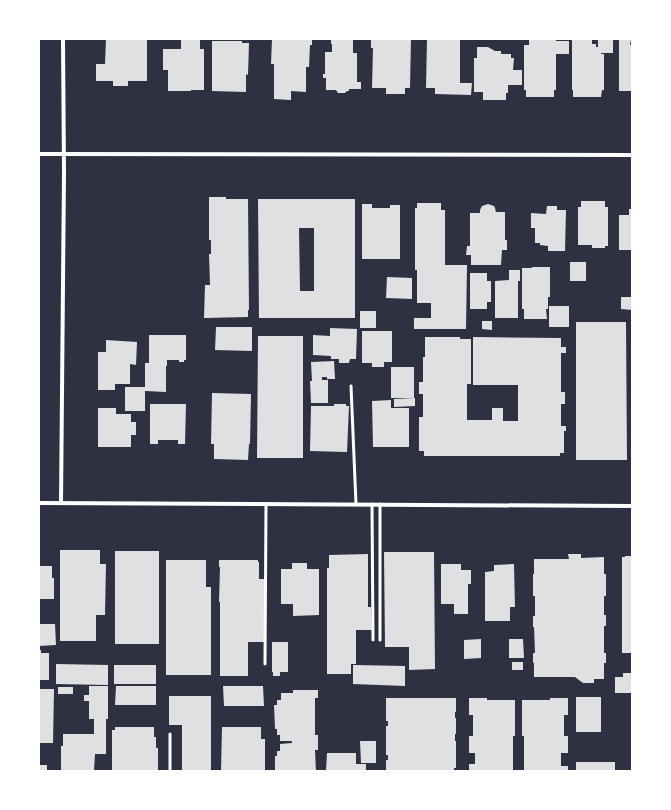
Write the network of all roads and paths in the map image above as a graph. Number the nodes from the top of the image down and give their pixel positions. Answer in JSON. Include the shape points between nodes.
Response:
{"nodes":[{"id":1,"x":63,"y":39,"type":"edge"},
{"id":2,"x":39,"y":154,"type":"edge"},
{"id":3,"x":64,"y":154,"type":"junction"},
{"id":4,"x":632,"y":156,"type":"edge"},
{"id":5,"x":351,"y":386,"type":"dead end"},
{"id":6,"x":39,"y":503,"type":"edge"},
{"id":7,"x":61,"y":503,"type":"junction"},
{"id":8,"x":266,"y":504,"type":"junction"},
{"id":9,"x":356,"y":504,"type":"junction"},
{"id":10,"x":372,"y":504,"type":"junction"},
{"id":11,"x":380,"y":504,"type":"junction"},
{"id":12,"x":632,"y":506,"type":"edge"},
{"id":13,"x":373,"y":640,"type":"dead end"},
{"id":14,"x":380,"y":640,"type":"dead end"},
{"id":15,"x":265,"y":664,"type":"dead end"},
{"id":16,"x":170,"y":734,"type":"dead end"},
{"id":17,"x":170,"y":771,"type":"edge"}],
"edges":[{"from":1,"to":3,"type":"street"},
{"from":2,"to":3,"type":"street"},
{"from":3,"to":4,"type":"street"},
{"from":3,"to":7,"type":"street"},
{"from":5,"to":9,"type":"lane"},
{"from":6,"to":7,"type":"street"},
{"from":7,"to":8,"type":"street"},
{"from":8,"to":9,"type":"street"},
{"from":8,"to":15,"type":"lane"},
{"from":9,"to":10,"type":"street"},
{"from":10,"to":11,"type":"street"},
{"from":10,"to":13,"type":"lane"},
{"from":11,"to":12,"type":"street"},
{"from":11,"to":14,"type":"lane"},
{"from":16,"to":17,"type":"lane"}]}
